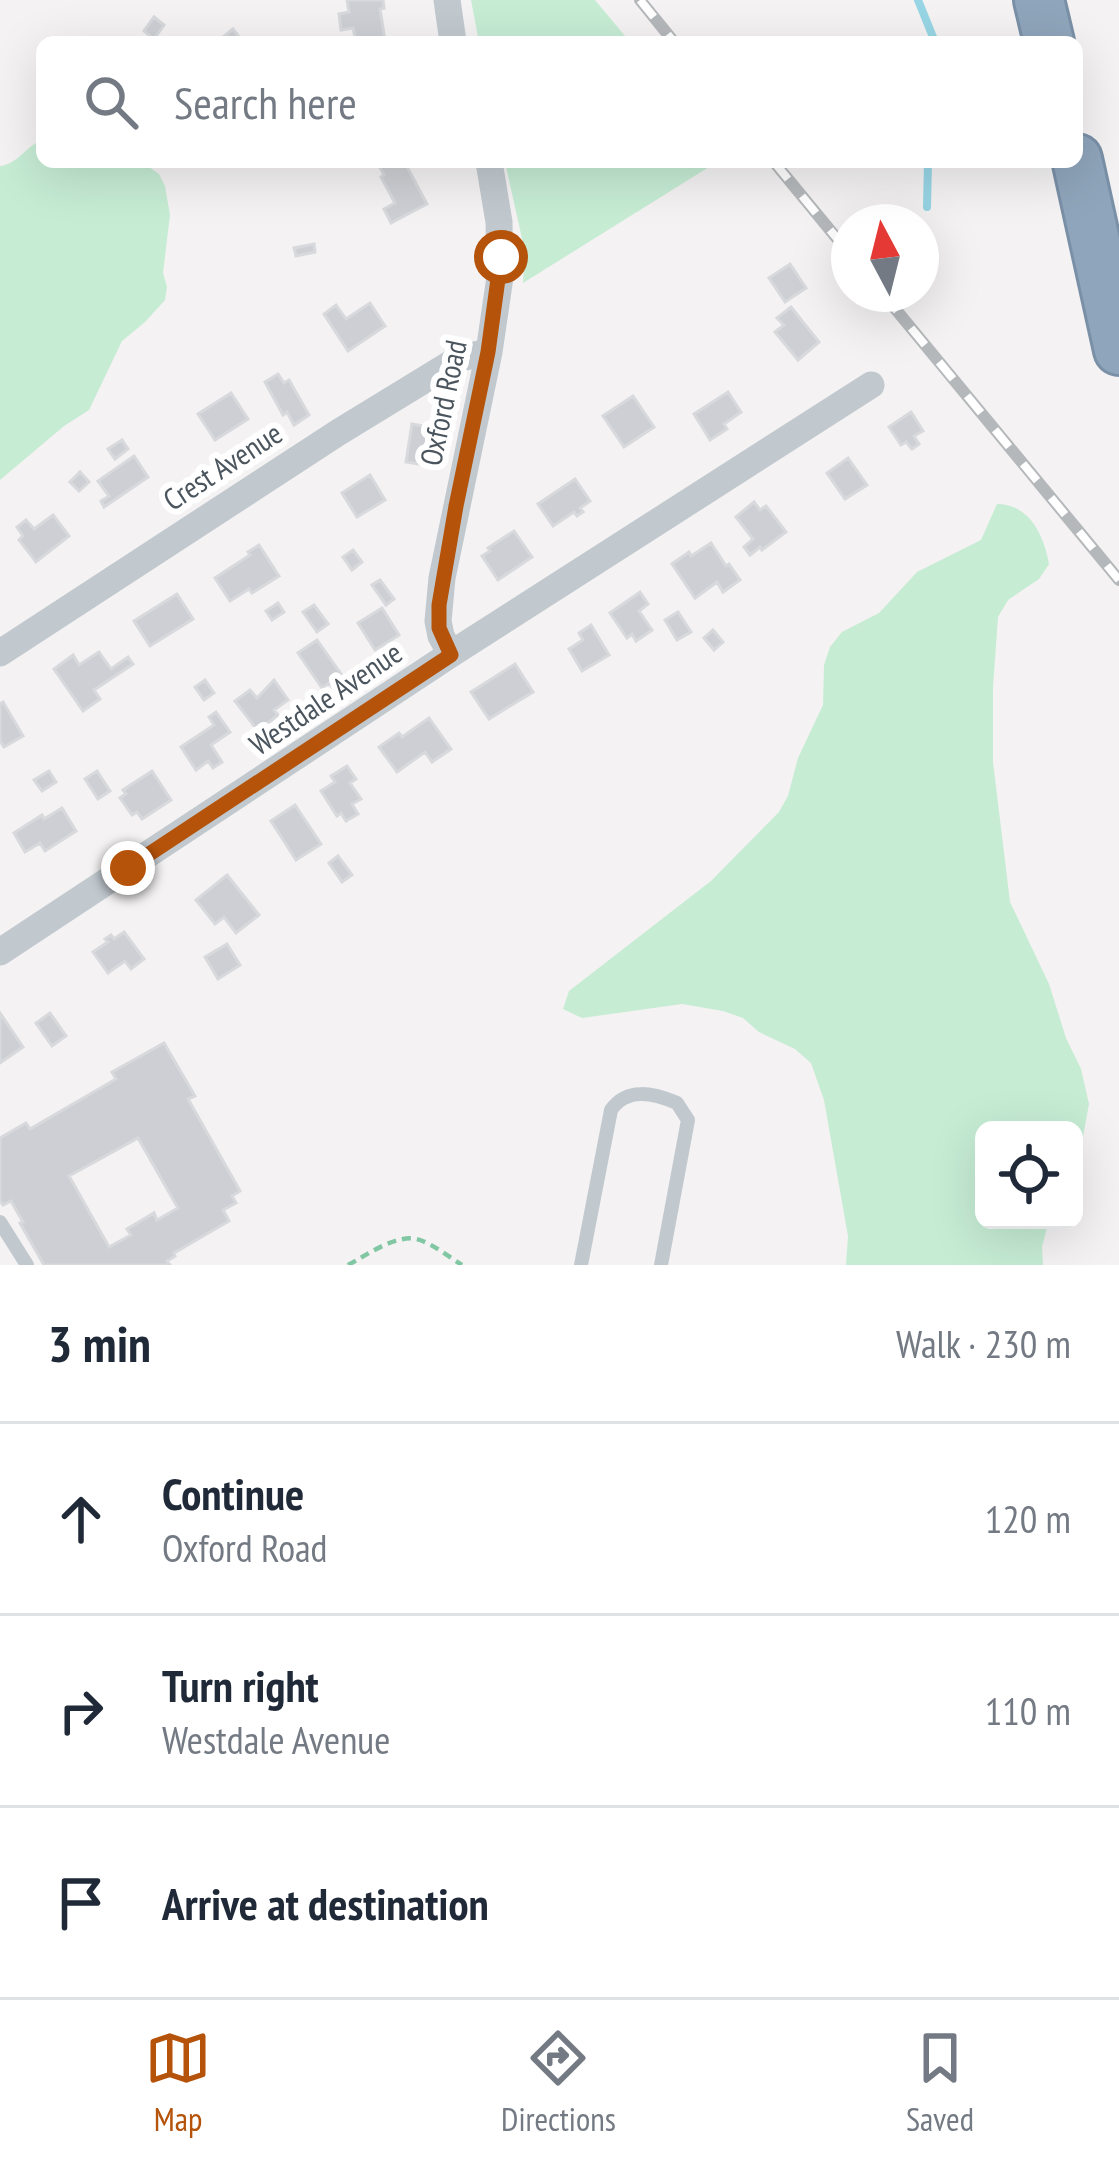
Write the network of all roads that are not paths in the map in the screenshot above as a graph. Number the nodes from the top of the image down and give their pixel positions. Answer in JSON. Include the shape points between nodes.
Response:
{"nodes":[{"id":1,"x":447,"y":0,"type":"edge"},
{"id":2,"x":1039,"y":0,"type":"edge"},
{"id":3,"x":452,"y":36,"type":"edge"},
{"id":4,"x":1048,"y":36,"type":"edge"},
{"id":5,"x":490,"y":168,"type":"edge"},
{"id":6,"x":1079,"y":168,"type":"edge"},
{"id":7,"x":1119,"y":350,"type":"edge"},
{"id":8,"x":488,"y":352,"type":"junction"},
{"id":9,"x":871,"y":385,"type":"dead end"},
{"id":10,"x":0,"y":653,"type":"edge"},
{"id":11,"x":451,"y":655,"type":"junction"},
{"id":12,"x":0,"y":952,"type":"edge"},
{"id":13,"x":0,"y":1222,"type":"edge"},
{"id":14,"x":26,"y":1265,"type":"edge"},
{"id":15,"x":581,"y":1265,"type":"edge"},
{"id":16,"x":661,"y":1265,"type":"edge"}],
"edges":[{"from":1,"to":3,"type":"street"},
{"from":2,"to":4,"type":"highway"},
{"from":5,"to":8,"type":"street","name":"Oxford Road","via":[[501,257]]},
{"from":6,"to":7,"type":"highway"},
{"from":8,"to":10,"type":"street","name":"Crest Avenue","via":[[460,358],[339,432]]},
{"from":8,"to":11,"type":"street","name":"Oxford Road","via":[[439,605]]},
{"from":9,"to":11,"type":"street","name":"Westdale Avenue"},
{"from":11,"to":12,"type":"street","name":"Westdale Avenue"},
{"from":13,"to":14,"type":"lane"},
{"from":15,"to":16,"type":"lane","via":[[610,1116],[617,1102],[637,1094],[676,1103],[688,1120]]}]}
